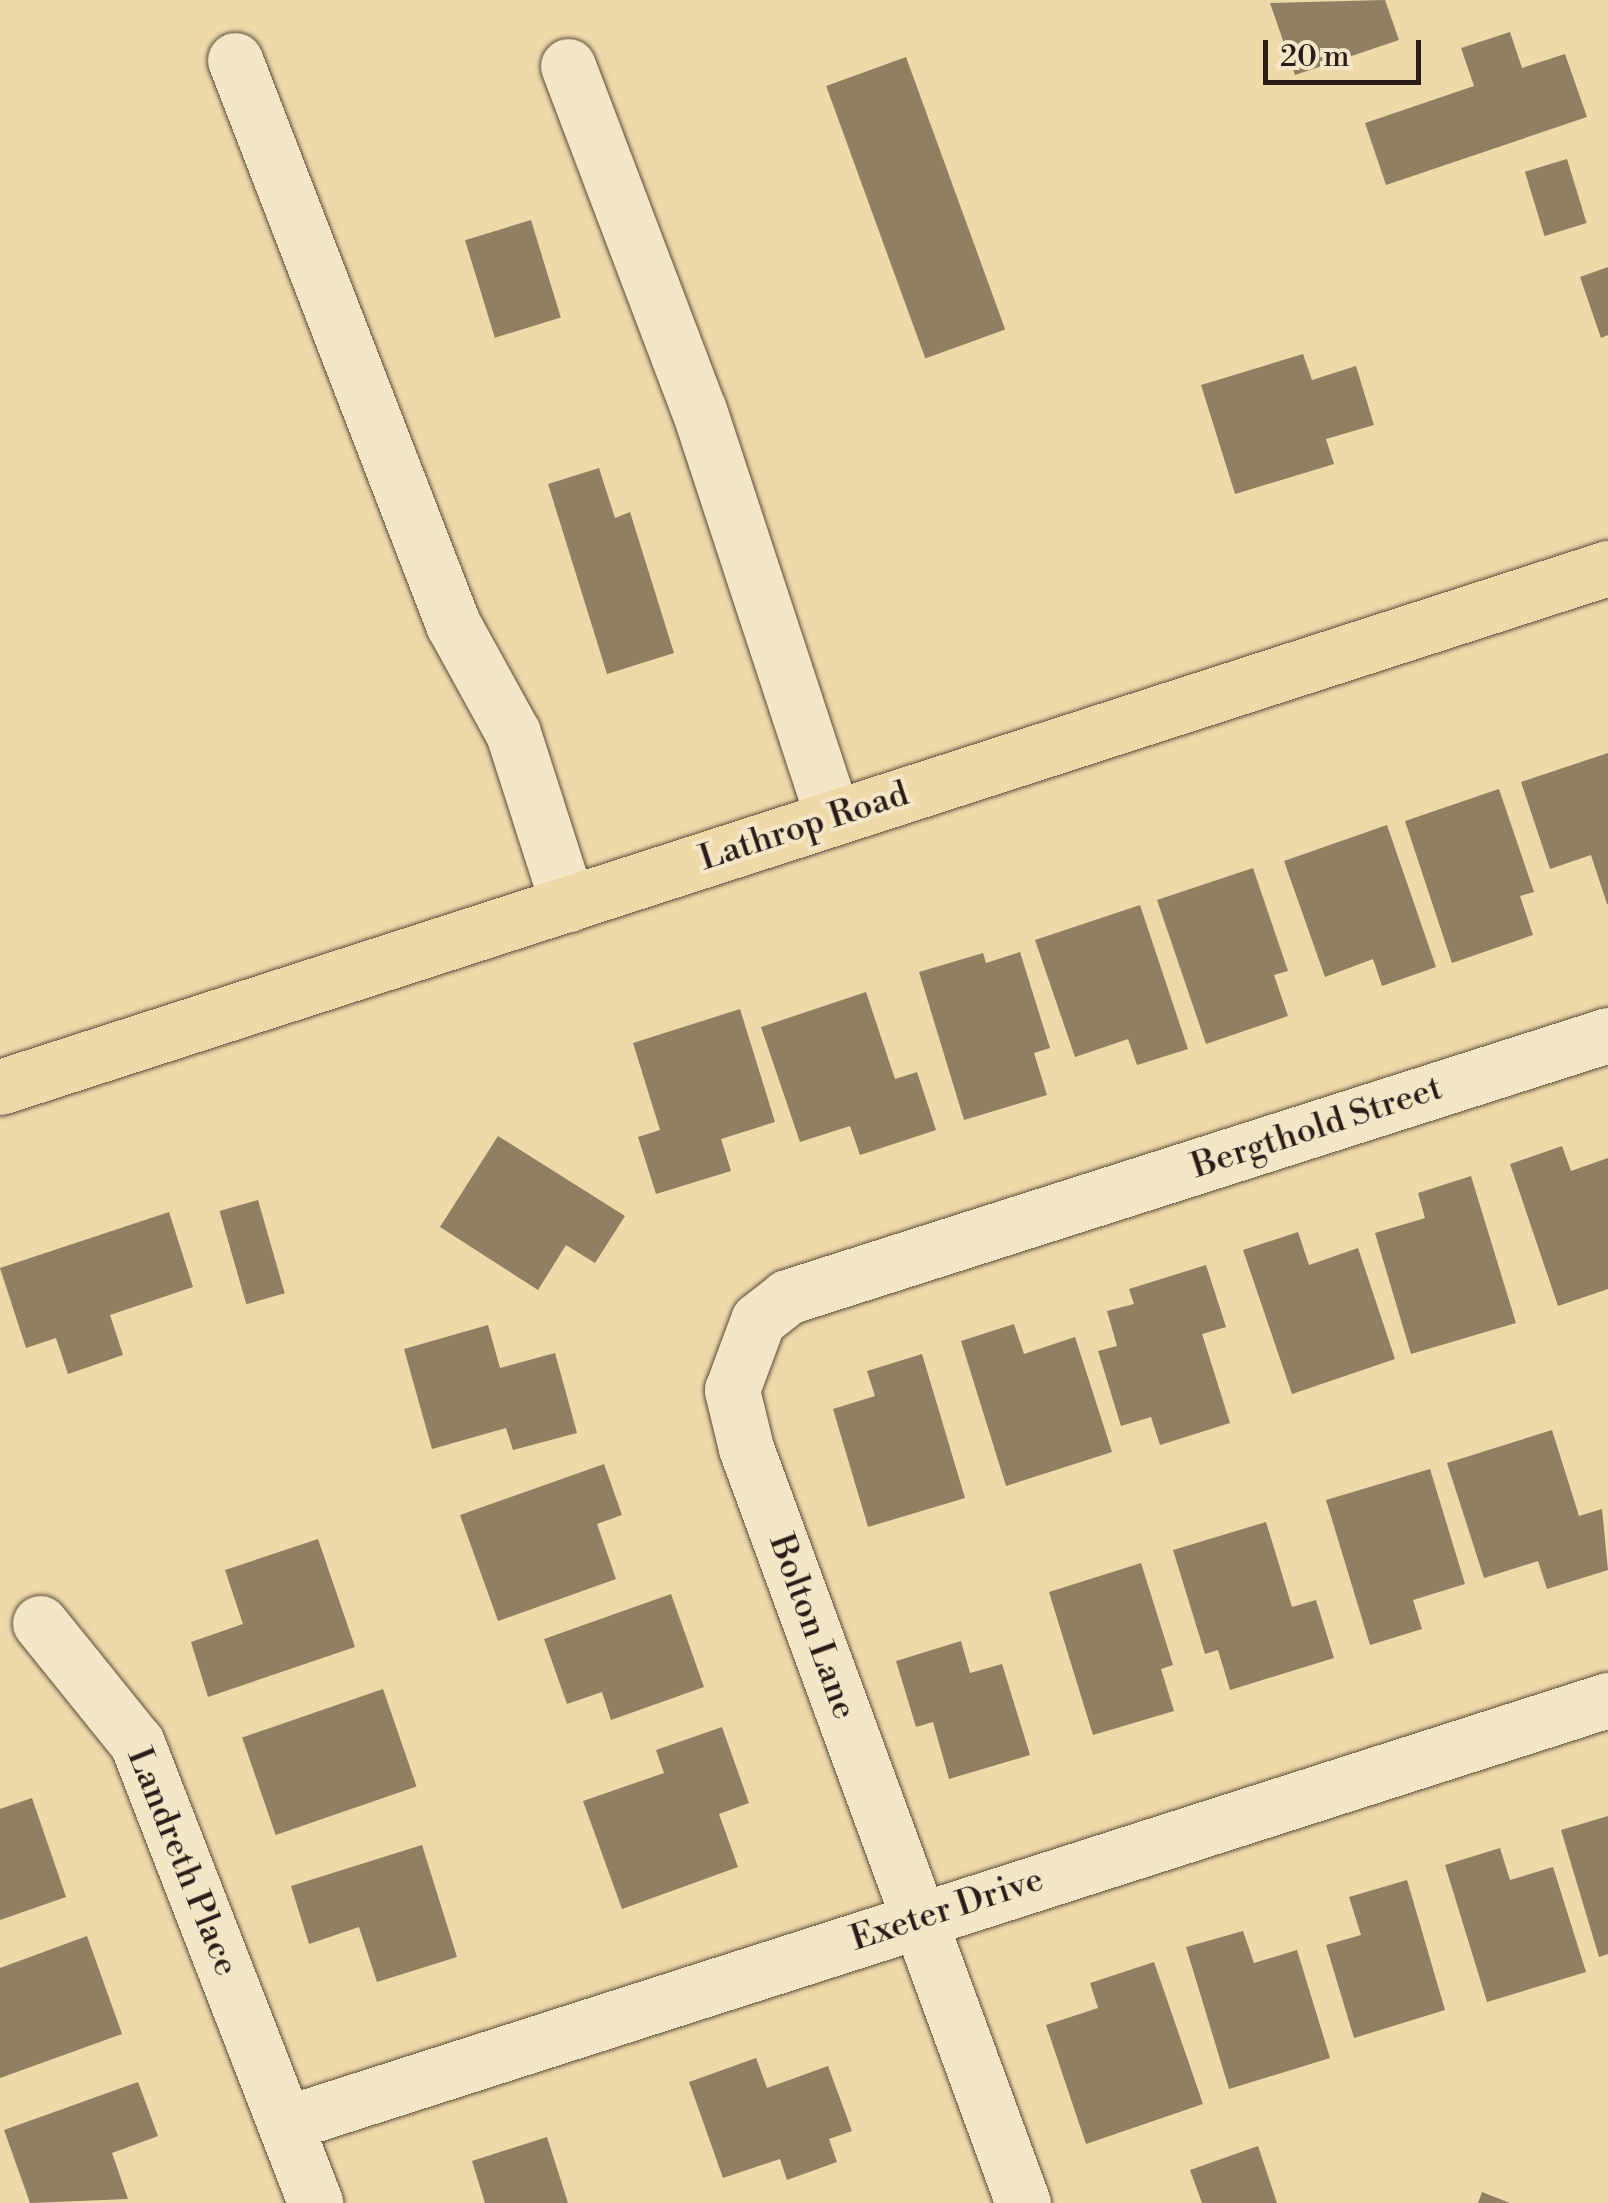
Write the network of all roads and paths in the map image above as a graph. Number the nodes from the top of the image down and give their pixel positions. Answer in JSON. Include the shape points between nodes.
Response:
{"nodes":[{"id":1,"x":236,"y":60,"type":"dead end"},
{"id":2,"x":568,"y":66,"type":"dead end"},
{"id":3,"x":1608,"y":568,"type":"edge"},
{"id":4,"x":833,"y":818,"type":"junction"},
{"id":5,"x":568,"y":904,"type":"junction"},
{"id":6,"x":1608,"y":1035,"type":"edge"},
{"id":7,"x":0,"y":1087,"type":"edge"},
{"id":8,"x":1026,"y":1221,"type":"joint"},
{"id":9,"x":40,"y":1623,"type":"dead end"},
{"id":10,"x":1608,"y":1700,"type":"edge"},
{"id":11,"x":919,"y":1920,"type":"junction"},
{"id":12,"x":286,"y":2123,"type":"junction"},
{"id":13,"x":314,"y":2203,"type":"edge"},
{"id":14,"x":1023,"y":2203,"type":"edge"}],
"edges":[{"from":1,"to":5,"type":"street","via":[[453,624],[513,733]]},
{"from":2,"to":4,"type":"street","via":[[699,410]]},
{"from":3,"to":4,"type":"main road","name":"Lathrop Road"},
{"from":4,"to":5,"type":"main road","name":"Lathrop Road"},
{"from":5,"to":7,"type":"main road","name":"Lathrop Road"},
{"from":6,"to":8,"type":"street","name":"Bergthold Street"},
{"from":8,"to":11,"type":"street","name":"Bolton Lane","via":[[787,1297],[758,1320],[735,1366],[746,1448]]},
{"from":9,"to":12,"type":"street","name":"Landreth Place","via":[[137,1743]]},
{"from":10,"to":11,"type":"street","name":"Exeter Drive"},
{"from":11,"to":12,"type":"street","name":"Exeter Drive"},
{"from":11,"to":14,"type":"street","name":"Bolton Lane"},
{"from":12,"to":13,"type":"street","name":"Landreth Place"}]}
